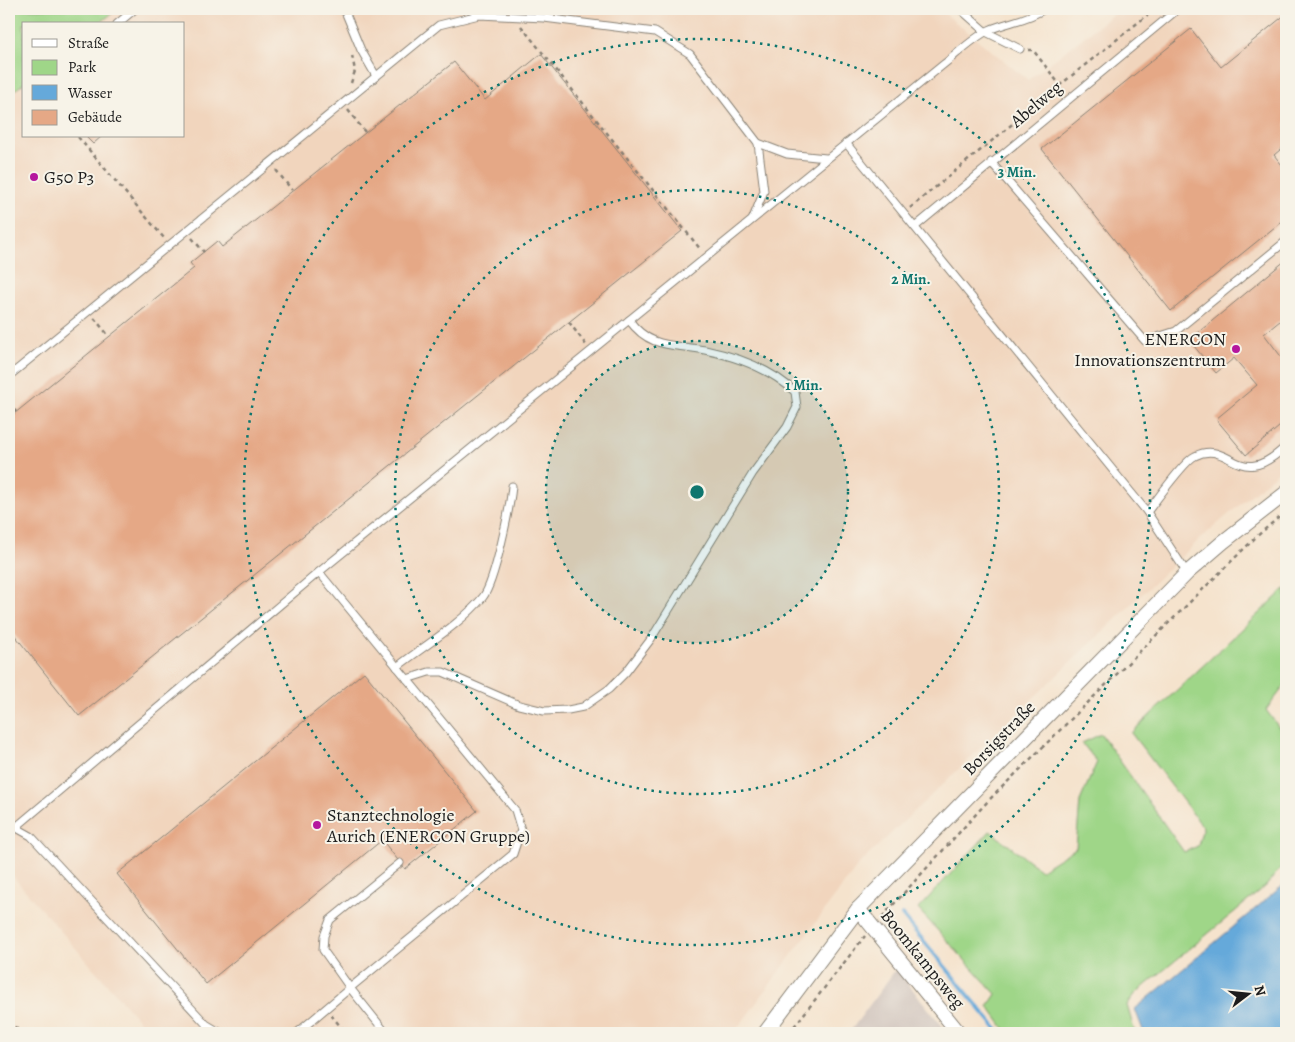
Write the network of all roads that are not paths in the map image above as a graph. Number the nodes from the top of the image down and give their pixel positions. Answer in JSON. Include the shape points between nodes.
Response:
{"nodes":[{"id":1,"x":135,"y":9,"type":"edge"},
{"id":2,"x":344,"y":9,"type":"edge"},
{"id":3,"x":960,"y":9,"type":"edge"},
{"id":4,"x":1044,"y":9,"type":"edge"},
{"id":5,"x":1178,"y":9,"type":"edge"},
{"id":6,"x":119,"y":22,"type":"edge"},
{"id":7,"x":986,"y":32,"type":"junction"},
{"id":8,"x":1020,"y":49,"type":"road end"},
{"id":9,"x":376,"y":76,"type":"junction"},
{"id":10,"x":758,"y":143,"type":"junction"},
{"id":11,"x":846,"y":143,"type":"junction"},
{"id":12,"x":826,"y":158,"type":"junction"},
{"id":13,"x":990,"y":162,"type":"junction"},
{"id":14,"x":752,"y":220,"type":"junction"},
{"id":15,"x":916,"y":226,"type":"junction"},
{"id":16,"x":1286,"y":242,"type":"edge"},
{"id":17,"x":629,"y":320,"type":"junction"},
{"id":18,"x":9,"y":376,"type":"edge"},
{"id":19,"x":1286,"y":446,"type":"edge"},
{"id":20,"x":512,"y":486,"type":"dead end"},
{"id":21,"x":1286,"y":493,"type":"edge"},
{"id":22,"x":1147,"y":512,"type":"junction"},
{"id":23,"x":319,"y":572,"type":"junction"},
{"id":24,"x":1187,"y":573,"type":"junction"},
{"id":25,"x":396,"y":667,"type":"junction"},
{"id":26,"x":407,"y":679,"type":"junction"},
{"id":27,"x":9,"y":820,"type":"edge"},
{"id":28,"x":12,"y":830,"type":"edge"},
{"id":29,"x":400,"y":863,"type":"dead end"},
{"id":30,"x":858,"y":909,"type":"junction"},
{"id":31,"x":350,"y":988,"type":"junction"},
{"id":32,"x":221,"y":1033,"type":"edge"},
{"id":33,"x":297,"y":1033,"type":"edge"},
{"id":34,"x":386,"y":1033,"type":"edge"},
{"id":35,"x":764,"y":1033,"type":"edge"},
{"id":36,"x":959,"y":1033,"type":"edge"}],
"edges":[{"from":1,"to":6,"type":"lane"},
{"from":2,"to":9,"type":"lane"},
{"from":3,"to":7,"type":"lane"},
{"from":4,"to":7,"type":"lane","via":[[1034,16],[1010,21]]},
{"from":5,"to":13,"type":"lane","name":"Abelweg"},
{"from":7,"to":8,"type":"lane"},
{"from":7,"to":11,"type":"lane"},
{"from":9,"to":10,"type":"lane","via":[[440,25],[479,15],[544,18],[655,32],[690,54]]},
{"from":9,"to":18,"type":"lane"},
{"from":10,"to":12,"type":"lane","via":[[787,154]]},
{"from":10,"to":14,"type":"lane","via":[[764,191]]},
{"from":11,"to":12,"type":"lane"},
{"from":11,"to":15,"type":"lane"},
{"from":12,"to":14,"type":"lane"},
{"from":13,"to":15,"type":"lane","name":"Abelweg"},
{"from":13,"to":16,"type":"lane","via":[[1145,341],[1176,331]]},
{"from":14,"to":17,"type":"lane"},
{"from":15,"to":22,"type":"lane"},
{"from":17,"to":23,"type":"lane"},
{"from":17,"to":26,"type":"lane","via":[[648,340],[707,350],[754,365],[780,378],[795,392],[797,407],[787,427],[753,474],[651,639],[626,672],[584,707],[535,709],[443,672],[429,672]]},
{"from":19,"to":22,"type":"lane","via":[[1261,465],[1243,466],[1217,452],[1205,451],[1193,456]]},
{"from":20,"to":25,"type":"lane","via":[[510,506],[485,594],[473,608]]},
{"from":21,"to":24,"type":"street","name":"Borsigstraße"},
{"from":22,"to":24,"type":"lane"},
{"from":23,"to":25,"type":"lane"},
{"from":23,"to":28,"type":"lane"},
{"from":24,"to":30,"type":"street","name":"Borsigstraße"},
{"from":25,"to":26,"type":"lane"},
{"from":26,"to":31,"type":"lane","via":[[515,810],[521,830],[514,854]]},
{"from":27,"to":28,"type":"lane"},
{"from":28,"to":32,"type":"lane","via":[[31,836],[206,1024]]},
{"from":29,"to":31,"type":"lane","via":[[330,920],[323,950]]},
{"from":30,"to":35,"type":"street","name":"Borsigstraße"},
{"from":30,"to":36,"type":"street","name":"Boomkampsweg"},
{"from":31,"to":33,"type":"lane"},
{"from":31,"to":34,"type":"lane"}]}
